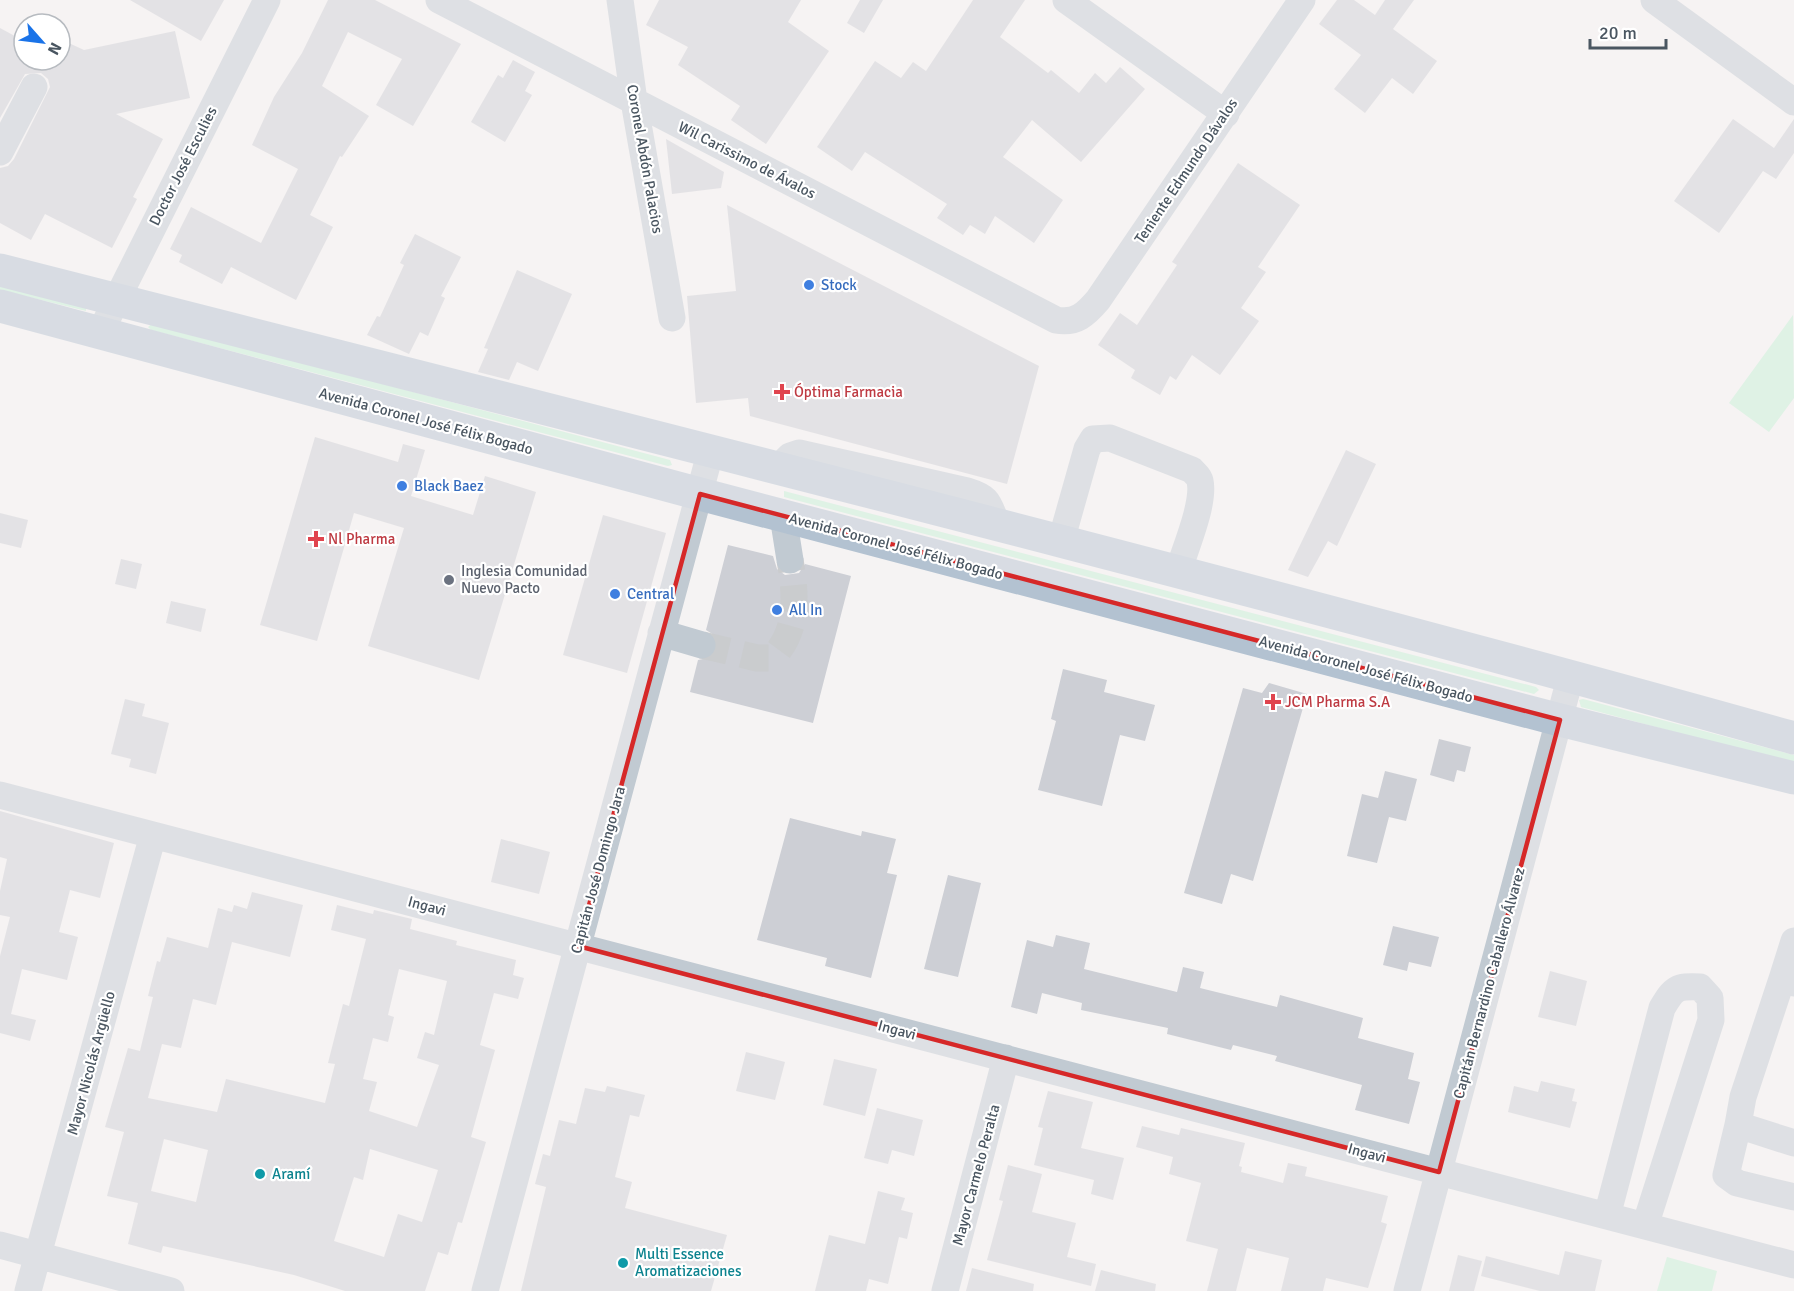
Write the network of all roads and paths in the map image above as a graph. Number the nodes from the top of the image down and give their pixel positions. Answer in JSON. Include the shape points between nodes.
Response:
{"nodes":[{"id":1,"x":267,"y":0,"type":"edge"},
{"id":2,"x":439,"y":0,"type":"edge"},
{"id":3,"x":620,"y":0,"type":"edge"},
{"id":4,"x":1066,"y":0,"type":"edge"},
{"id":5,"x":1302,"y":0,"type":"edge"},
{"id":6,"x":1654,"y":0,"type":"edge"},
{"id":7,"x":34,"y":87,"type":"dead end"},
{"id":8,"x":634,"y":101,"type":"junction"},
{"id":9,"x":1794,"y":102,"type":"edge"},
{"id":10,"x":1226,"y":114,"type":"junction"},
{"id":11,"x":0,"y":152,"type":"edge"},
{"id":12,"x":0,"y":270,"type":"edge"},
{"id":13,"x":115,"y":299,"type":"junction"},
{"id":14,"x":0,"y":306,"type":"edge"},
{"id":15,"x":672,"y":318,"type":"dead end"},
{"id":16,"x":1056,"y":320,"type":"joint"},
{"id":17,"x":100,"y":333,"type":"junction"},
{"id":18,"x":711,"y":450,"type":"junction"},
{"id":19,"x":700,"y":494,"type":"junction"},
{"id":20,"x":783,"y":516,"type":"junction"},
{"id":21,"x":1061,"y":541,"type":"junction"},
{"id":22,"x":790,"y":560,"type":"tunnel mouth"},
{"id":23,"x":1178,"y":572,"type":"junction"},
{"id":24,"x":661,"y":633,"type":"junction"},
{"id":25,"x":702,"y":645,"type":"tunnel mouth"},
{"id":26,"x":1572,"y":675,"type":"junction"},
{"id":27,"x":1560,"y":720,"type":"junction"},
{"id":28,"x":1794,"y":738,"type":"edge"},
{"id":29,"x":1794,"y":778,"type":"edge"},
{"id":30,"x":0,"y":795,"type":"edge"},
{"id":31,"x":153,"y":835,"type":"junction"},
{"id":32,"x":1794,"y":940,"type":"edge"},
{"id":33,"x":578,"y":946,"type":"junction"},
{"id":34,"x":1788,"y":981,"type":"edge"},
{"id":35,"x":1006,"y":1058,"type":"junction"},
{"id":36,"x":1738,"y":1125,"type":"junction"},
{"id":37,"x":1794,"y":1143,"type":"edge"},
{"id":38,"x":1439,"y":1172,"type":"junction"},
{"id":39,"x":1794,"y":1197,"type":"edge"},
{"id":40,"x":1607,"y":1216,"type":"junction"},
{"id":41,"x":1645,"y":1226,"type":"junction"},
{"id":42,"x":0,"y":1245,"type":"edge"},
{"id":43,"x":38,"y":1256,"type":"junction"},
{"id":44,"x":1794,"y":1265,"type":"edge"},
{"id":45,"x":28,"y":1291,"type":"edge"},
{"id":46,"x":171,"y":1291,"type":"edge"},
{"id":47,"x":485,"y":1291,"type":"edge"},
{"id":48,"x":945,"y":1291,"type":"edge"},
{"id":49,"x":1407,"y":1291,"type":"edge"}],
"edges":[{"from":1,"to":13,"type":"street","name":"Doctor José Esculies"},
{"from":2,"to":8,"type":"street","name":"Wil Carissimo de Ávalos"},
{"from":3,"to":8,"type":"street","name":"Coronel Abdón Palacios"},
{"from":4,"to":10,"type":"street"},
{"from":5,"to":10,"type":"street","name":"Teniente Edmundo Dávalos"},
{"from":6,"to":9,"type":"street"},
{"from":7,"to":11,"type":"street"},
{"from":8,"to":15,"type":"street","name":"Coronel Abdón Palacios"},
{"from":8,"to":16,"type":"street","name":"Wil Carissimo de Ávalos"},
{"from":10,"to":16,"type":"street","name":"Teniente Edmundo Dávalos","via":[[1090,309],[1075,320]]},
{"from":12,"to":13,"type":"main road"},
{"from":13,"to":17,"type":"street","name":"Doctor José Esculies"},
{"from":13,"to":18,"type":"main road"},
{"from":14,"to":17,"type":"main road","name":"Avenida Coronel José Félix Bogado"},
{"from":17,"to":19,"type":"main road","name":"Avenida Coronel José Félix Bogado"},
{"from":18,"to":19,"type":"street","name":"Capitán José Domingo Jara"},
{"from":18,"to":21,"type":"main road"},
{"from":19,"to":20,"type":"main road","name":"Avenida Coronel José Félix Bogado"},
{"from":19,"to":24,"type":"street","name":"Capitán José Domingo Jara"},
{"from":20,"to":22,"type":"street"},
{"from":20,"to":27,"type":"main road","name":"Avenida Coronel José Félix Bogado"},
{"from":21,"to":23,"type":"main road"},
{"from":21,"to":23,"type":"street","via":[[1087,449],[1093,439],[1110,438],[1198,476],[1198,508]]},
{"from":23,"to":26,"type":"main road"},
{"from":24,"to":25,"type":"street"},
{"from":24,"to":33,"type":"street","name":"Capitán José Domingo Jara"},
{"from":26,"to":27,"type":"street","name":"Capitán Bernardino Caballero Álvarez"},
{"from":26,"to":28,"type":"main road"},
{"from":27,"to":29,"type":"main road","name":"Avenida Coronel José Félix Bogado"},
{"from":27,"to":38,"type":"street","name":"Capitán Bernardino Caballero Álvarez"},
{"from":30,"to":31,"type":"street","name":"Ingavi"},
{"from":31,"to":33,"type":"street","name":"Ingavi"},
{"from":31,"to":43,"type":"street","name":"Mayor Nicolás Argüello"},
{"from":32,"to":34,"type":"street"},
{"from":33,"to":35,"type":"street","name":"Ingavi"},
{"from":33,"to":47,"type":"street","name":"Capitán José Domingo Jara"},
{"from":34,"to":36,"type":"street","via":[[1743,1097]]},
{"from":35,"to":38,"type":"street","name":"Ingavi"},
{"from":35,"to":48,"type":"street","name":"Mayor Carmelo Peralta"},
{"from":36,"to":37,"type":"street"},
{"from":36,"to":39,"type":"street","via":[[1726,1175],[1737,1183]]},
{"from":38,"to":40,"type":"street","name":"Ingavi"},
{"from":38,"to":49,"type":"street","name":"Capitán Bernardino Caballero Álvarez"},
{"from":40,"to":41,"type":"street","name":"Ingavi"},
{"from":40,"to":41,"type":"street","via":[[1662,1008],[1673,990],[1701,987],[1710,998],[1711,1020]]},
{"from":41,"to":44,"type":"street","name":"Ingavi"},
{"from":42,"to":43,"type":"street"},
{"from":43,"to":45,"type":"street","name":"Mayor Nicolás Argüello"},
{"from":43,"to":46,"type":"street"}]}
